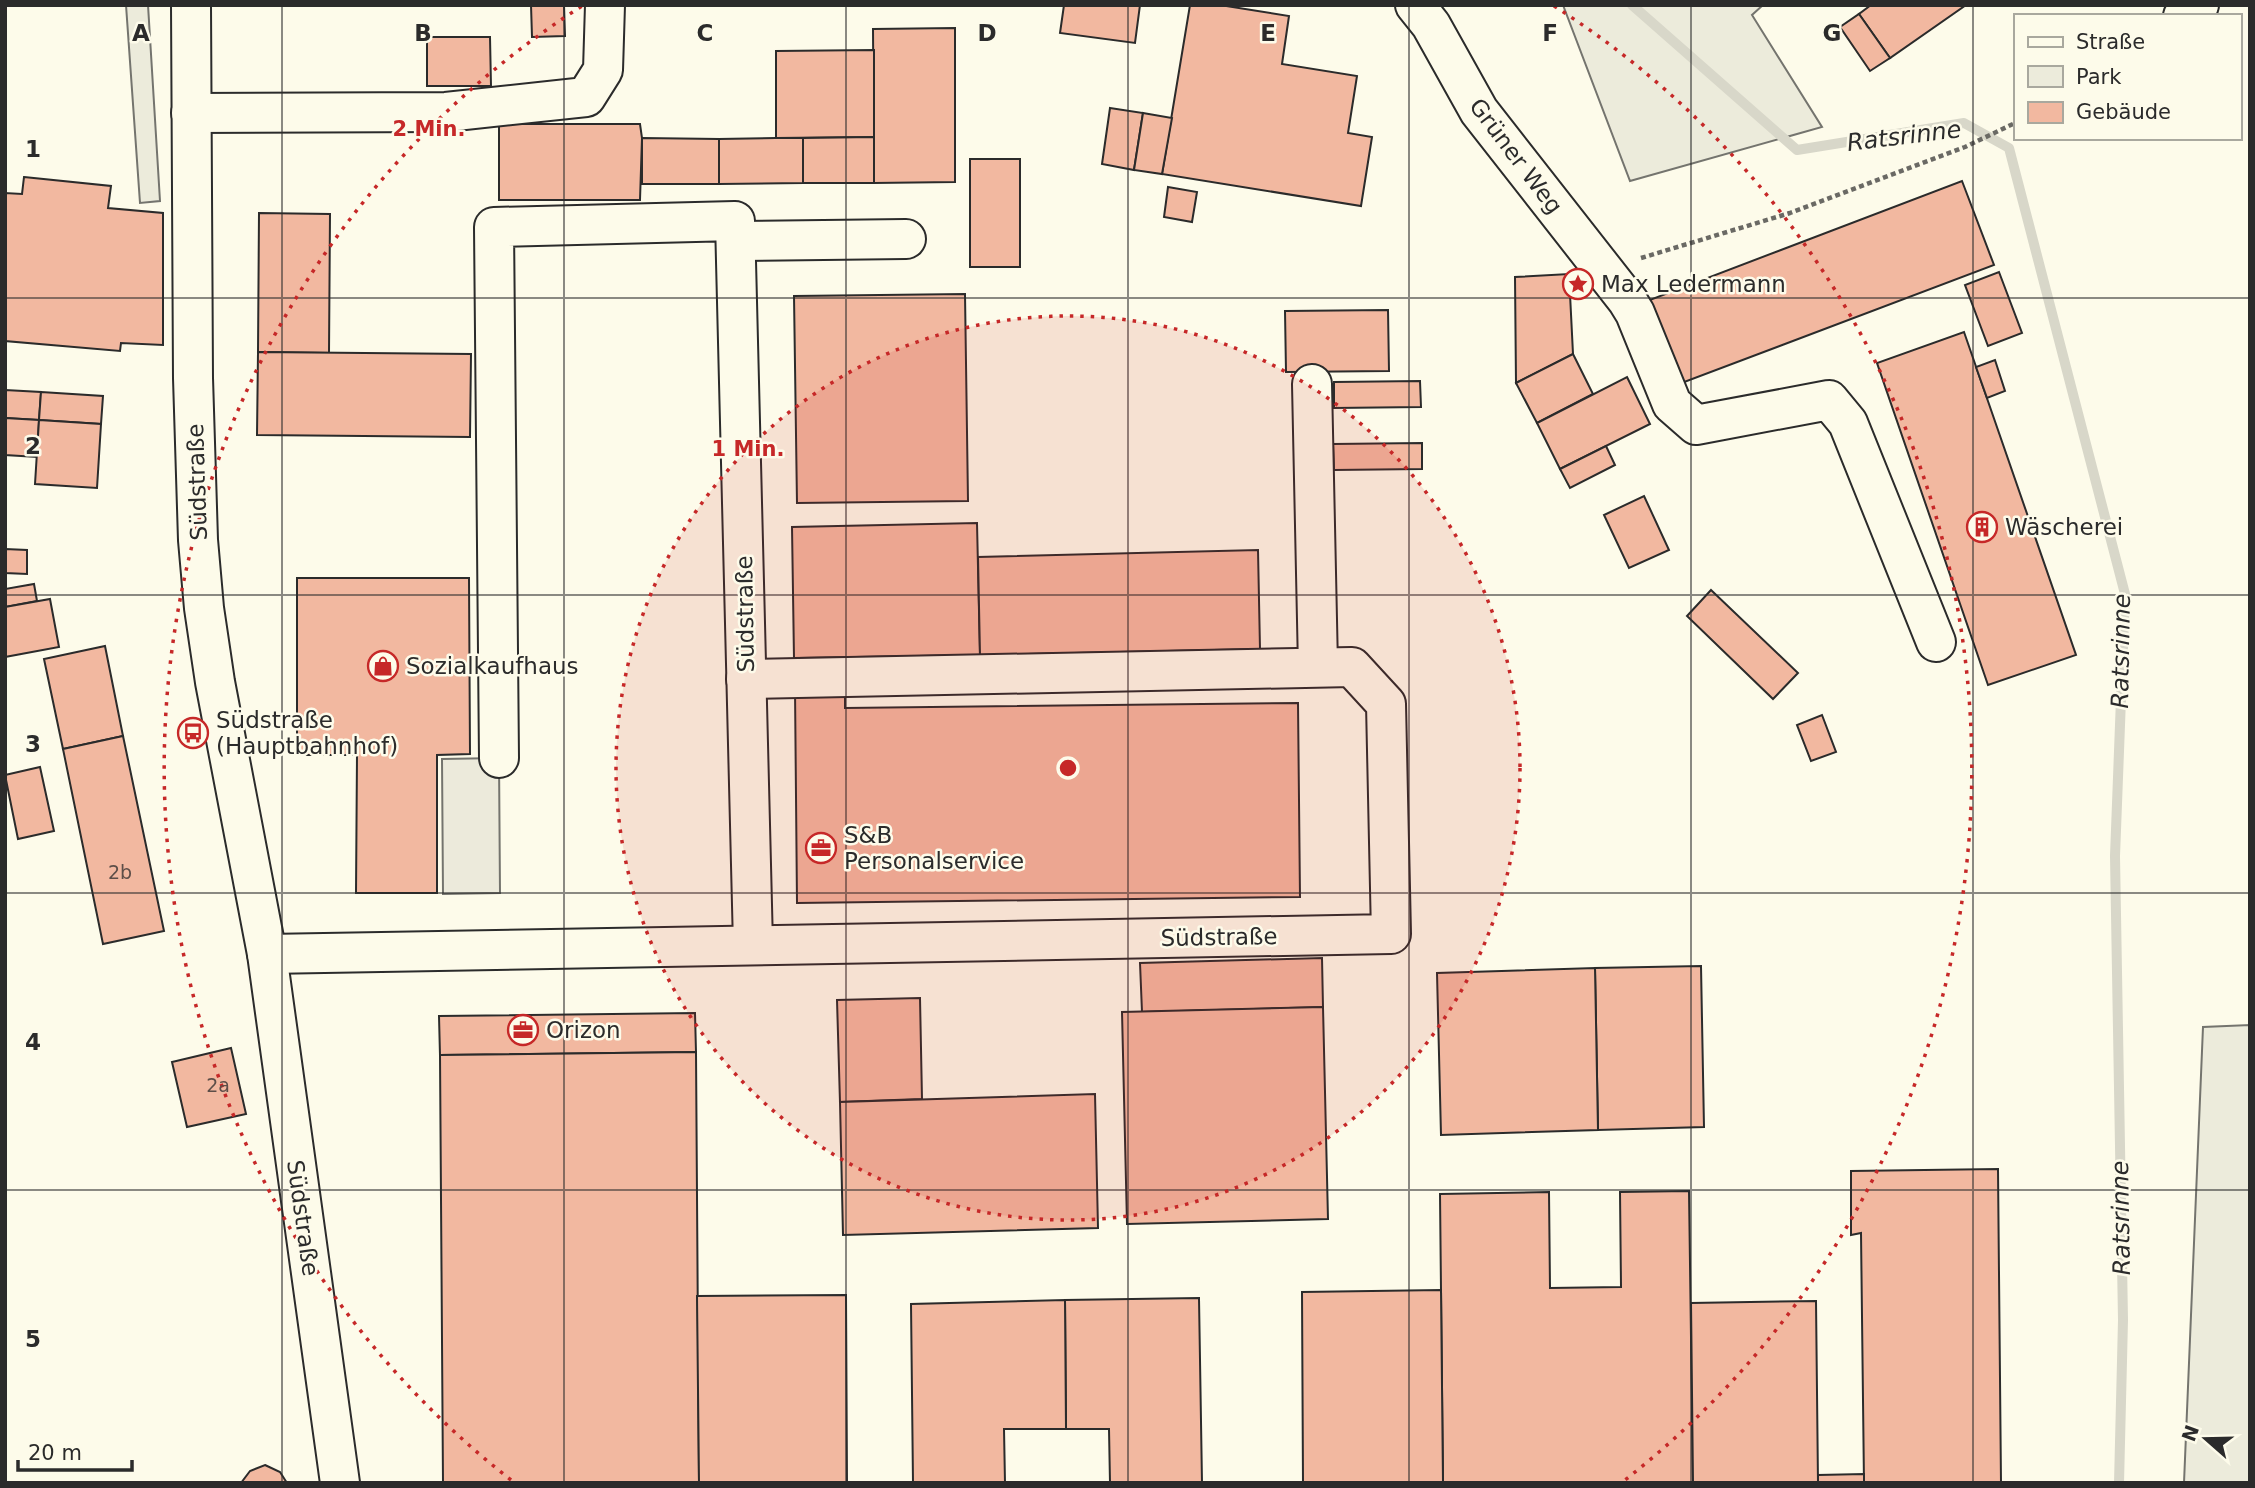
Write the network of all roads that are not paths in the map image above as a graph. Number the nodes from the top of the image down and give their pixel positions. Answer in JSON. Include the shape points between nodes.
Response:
{"nodes":[{"id":1,"x":191,"y":5,"type":"edge"},
{"id":2,"x":1415,"y":5,"type":"edge"},
{"id":3,"x":612,"y":8,"type":"edge"},
{"id":4,"x":191,"y":113,"type":"junction"},
{"id":5,"x":906,"y":239,"type":"dead end"},
{"id":6,"x":736,"y":242,"type":"junction"},
{"id":7,"x":1312,"y":384,"type":"dead end"},
{"id":8,"x":1936,"y":642,"type":"dead end"},
{"id":9,"x":1318,"y":667,"type":"junction"},
{"id":10,"x":746,"y":679,"type":"junction"},
{"id":11,"x":499,"y":758,"type":"dead end"},
{"id":12,"x":753,"y":945,"type":"junction"},
{"id":13,"x":267,"y":954,"type":"junction"},
{"id":14,"x":340,"y":1483,"type":"edge"}],
"edges":[{"from":1,"to":4,"type":"street","name":"Südstraße"},
{"from":2,"to":8,"type":"street","name":"Grüner Weg","via":[[1479,111],[1627,300],[1672,404],[1696,425],[1829,400],[1847,423]]},
{"from":3,"to":4,"type":"street","via":[[603,70],[586,97],[446,112]]},
{"from":4,"to":13,"type":"street","name":"Südstraße","via":[[193,391],[204,608]]},
{"from":5,"to":6,"type":"street"},
{"from":6,"to":10,"type":"street","name":"Südstraße"},
{"from":6,"to":11,"type":"street","via":[[735,220],[494,227]]},
{"from":7,"to":9,"type":"street"},
{"from":9,"to":10,"type":"street"},
{"from":9,"to":12,"type":"street","name":"Südstraße","via":[[1352,667],[1386,704],[1391,934]]},
{"from":10,"to":12,"type":"street","name":"Südstraße"},
{"from":12,"to":13,"type":"street","name":"Südstraße"},
{"from":13,"to":14,"type":"street","name":"Südstraße"}]}
